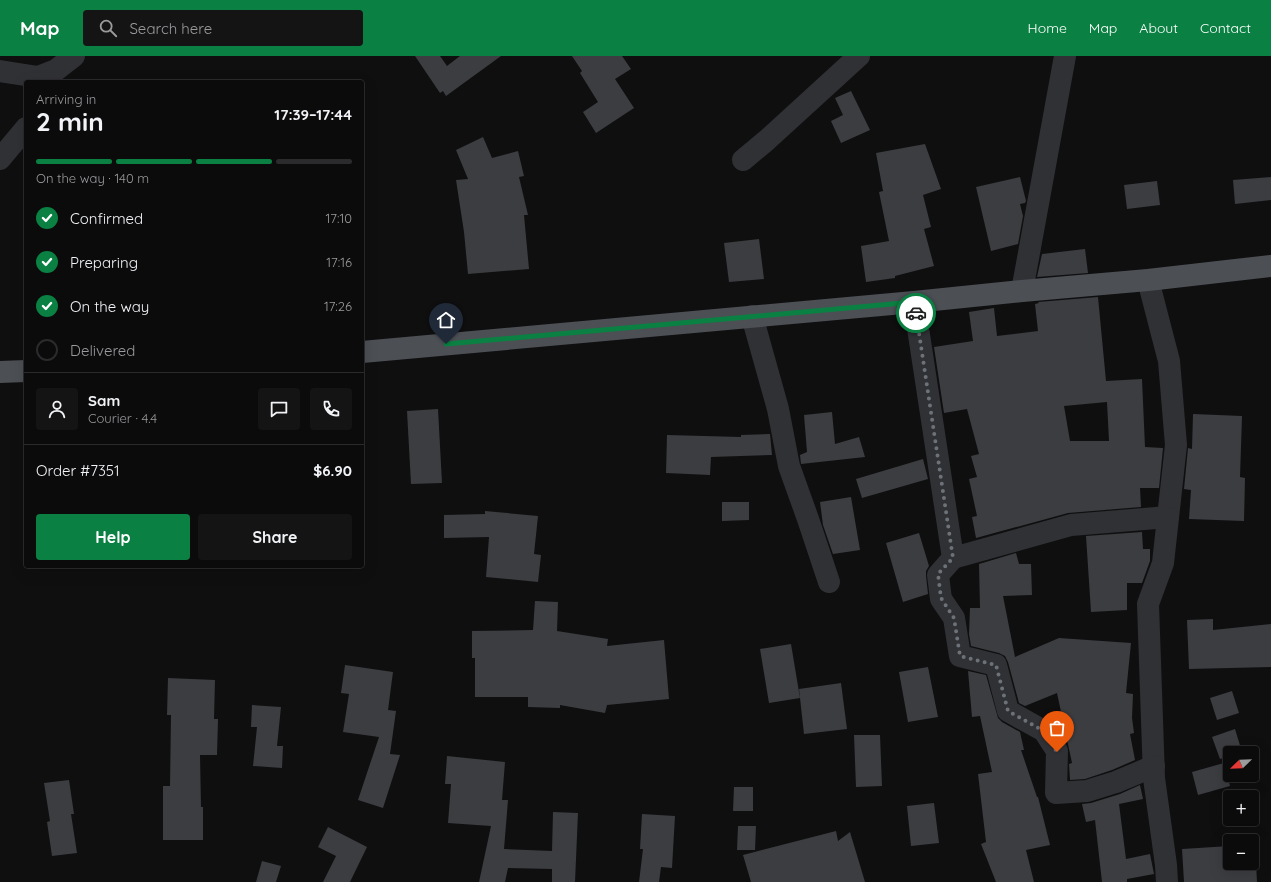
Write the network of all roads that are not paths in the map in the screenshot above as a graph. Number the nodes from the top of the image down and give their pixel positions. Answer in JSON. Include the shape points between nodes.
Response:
{"nodes":[{"id":1,"x":74,"y":56,"type":"edge"},
{"id":2,"x":859,"y":56,"type":"edge"},
{"id":3,"x":1064,"y":56,"type":"edge"},
{"id":4,"x":0,"y":71,"type":"edge"},
{"id":5,"x":54,"y":76,"type":"edge"},
{"id":6,"x":24,"y":130,"type":"edge"},
{"id":7,"x":0,"y":159,"type":"edge"},
{"id":8,"x":743,"y":160,"type":"dead end"},
{"id":9,"x":1271,"y":266,"type":"edge"},
{"id":10,"x":1148,"y":280,"type":"junction"},
{"id":11,"x":1022,"y":291,"type":"junction"},
{"id":12,"x":914,"y":302,"type":"junction"},
{"id":13,"x":752,"y":316,"type":"junction"},
{"id":14,"x":364,"y":352,"type":"edge"},
{"id":15,"x":24,"y":371,"type":"edge"},
{"id":16,"x":0,"y":372,"type":"edge"},
{"id":17,"x":1168,"y":517,"type":"junction"},
{"id":18,"x":953,"y":558,"type":"junction"},
{"id":19,"x":829,"y":582,"type":"dead end"},
{"id":20,"x":1154,"y":766,"type":"junction"},
{"id":21,"x":1167,"y":882,"type":"edge"}],
"edges":[{"from":1,"to":5,"type":"street"},
{"from":2,"to":8,"type":"street"},
{"from":3,"to":11,"type":"street"},
{"from":4,"to":5,"type":"street","via":[[38,77]]},
{"from":6,"to":7,"type":"street"},
{"from":9,"to":10,"type":"main road"},
{"from":10,"to":11,"type":"main road"},
{"from":10,"to":17,"type":"street","via":[[1170,361],[1172,384],[1176,444]]},
{"from":11,"to":12,"type":"main road"},
{"from":12,"to":13,"type":"main road"},
{"from":12,"to":18,"type":"street"},
{"from":13,"to":14,"type":"main road"},
{"from":13,"to":19,"type":"street","via":[[778,409],[789,466]]},
{"from":15,"to":16,"type":"main road"},
{"from":17,"to":18,"type":"street","via":[[1071,525]]},
{"from":17,"to":20,"type":"street","via":[[1162,563],[1148,604]]},
{"from":18,"to":20,"type":"street","via":[[938,574],[941,598],[954,618],[960,656],[996,665],[1008,711],[1044,731],[1057,752],[1056,793],[1087,791]]},
{"from":20,"to":21,"type":"street"}]}
